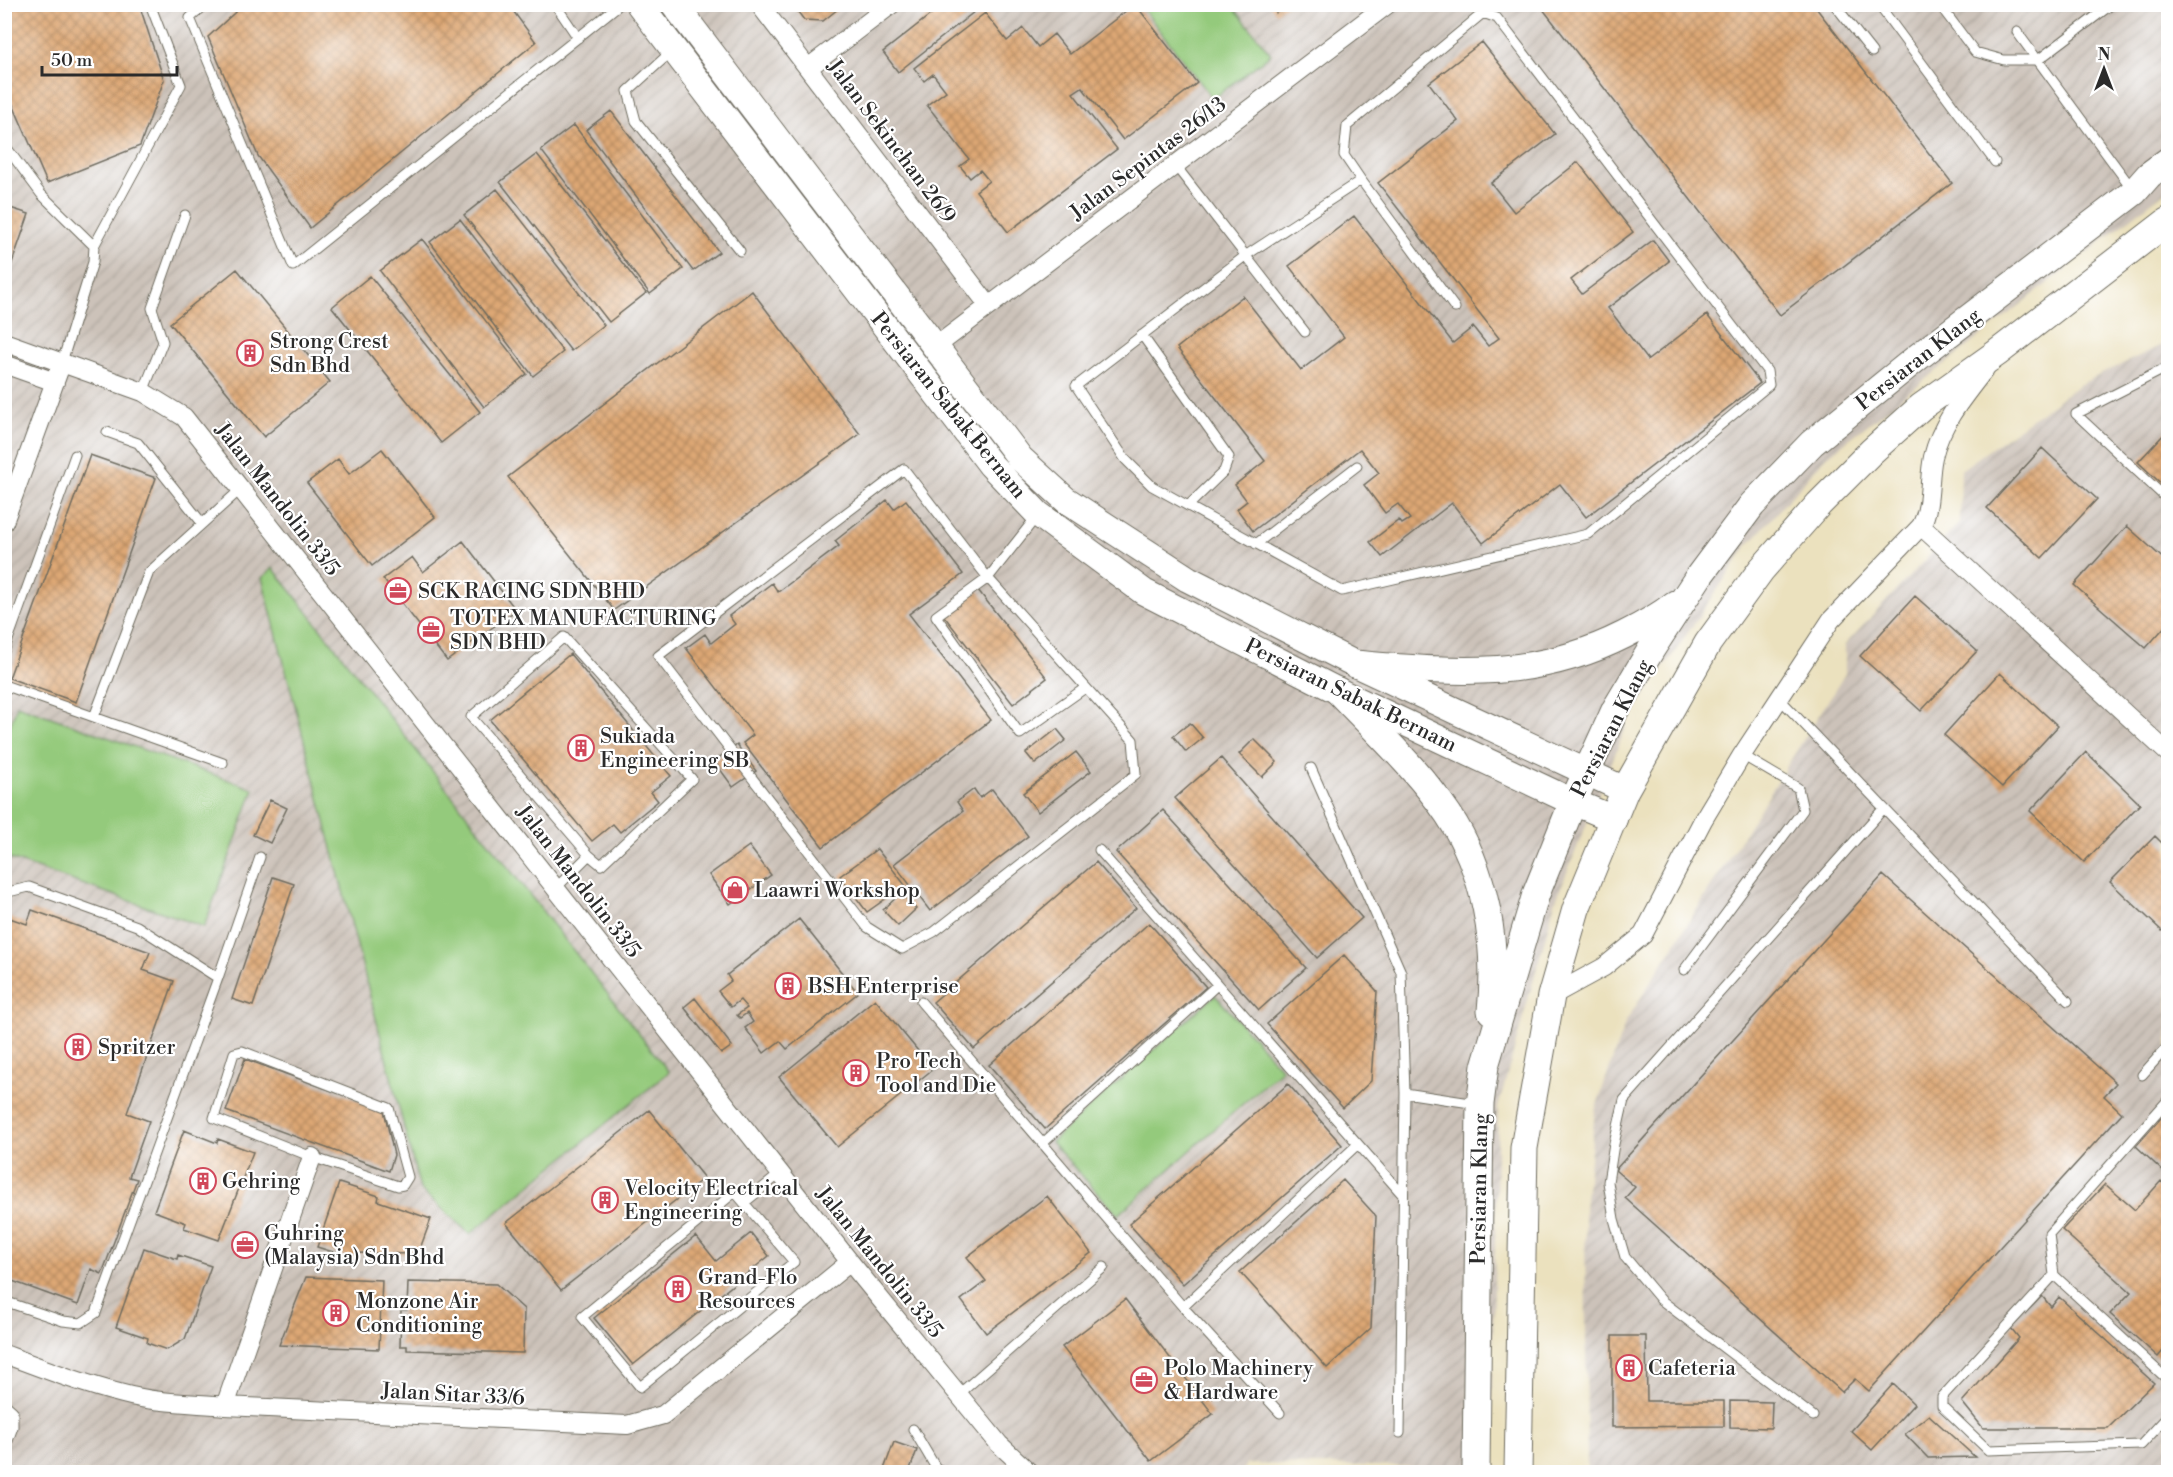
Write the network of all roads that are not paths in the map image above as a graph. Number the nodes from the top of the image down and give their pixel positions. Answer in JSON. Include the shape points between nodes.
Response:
{"nodes":[{"id":1,"x":150,"y":4,"type":"edge"},
{"id":2,"x":206,"y":4,"type":"edge"},
{"id":3,"x":555,"y":4,"type":"edge"},
{"id":4,"x":620,"y":4,"type":"edge"},
{"id":5,"x":639,"y":4,"type":"edge"},
{"id":6,"x":674,"y":4,"type":"edge"},
{"id":7,"x":759,"y":4,"type":"edge"},
{"id":8,"x":892,"y":4,"type":"edge"},
{"id":9,"x":1388,"y":4,"type":"edge"},
{"id":10,"x":1834,"y":4,"type":"edge"},
{"id":11,"x":1878,"y":4,"type":"edge"},
{"id":12,"x":1939,"y":4,"type":"edge"},
{"id":13,"x":2112,"y":4,"type":"edge"},
{"id":14,"x":2017,"y":32,"type":"dead end"},
{"id":15,"x":578,"y":38,"type":"junction"},
{"id":16,"x":674,"y":50,"type":"junction"},
{"id":17,"x":1872,"y":52,"type":"dead end"},
{"id":18,"x":2038,"y":60,"type":"junction"},
{"id":19,"x":808,"y":68,"type":"junction"},
{"id":20,"x":4,"y":144,"type":"edge"},
{"id":21,"x":1995,"y":162,"type":"dead end"},
{"id":22,"x":1175,"y":165,"type":"junction"},
{"id":23,"x":2155,"y":172,"type":"edge"},
{"id":24,"x":1361,"y":180,"type":"junction"},
{"id":25,"x":185,"y":215,"type":"dead end"},
{"id":26,"x":2169,"y":221,"type":"edge"},
{"id":27,"x":94,"y":246,"type":"junction"},
{"id":28,"x":740,"y":251,"type":"dead end"},
{"id":29,"x":1245,"y":256,"type":"junction"},
{"id":30,"x":989,"y":306,"type":"junction"},
{"id":31,"x":1455,"y":308,"type":"dead end"},
{"id":32,"x":1305,"y":332,"type":"dead end"},
{"id":33,"x":1142,"y":335,"type":"junction"},
{"id":34,"x":4,"y":342,"type":"edge"},
{"id":35,"x":935,"y":347,"type":"junction"},
{"id":36,"x":1997,"y":353,"type":"junction"},
{"id":37,"x":62,"y":362,"type":"junction"},
{"id":38,"x":4,"y":364,"type":"edge"},
{"id":39,"x":2169,"y":367,"type":"edge"},
{"id":40,"x":55,"y":382,"type":"junction"},
{"id":41,"x":143,"y":392,"type":"junction"},
{"id":42,"x":107,"y":432,"type":"dead end"},
{"id":43,"x":75,"y":455,"type":"dead end"},
{"id":44,"x":1357,"y":466,"type":"dead end"},
{"id":45,"x":242,"y":488,"type":"junction"},
{"id":46,"x":2169,"y":500,"type":"edge"},
{"id":47,"x":1188,"y":506,"type":"junction"},
{"id":48,"x":1038,"y":514,"type":"junction"},
{"id":49,"x":4,"y":522,"type":"edge"},
{"id":50,"x":202,"y":524,"type":"junction"},
{"id":51,"x":1921,"y":526,"type":"junction"},
{"id":52,"x":1256,"y":543,"type":"junction"},
{"id":53,"x":988,"y":578,"type":"junction"},
{"id":54,"x":1689,"y":592,"type":"junction"},
{"id":55,"x":4,"y":651,"type":"edge"},
{"id":56,"x":1355,"y":664,"type":"junction"},
{"id":57,"x":4,"y":685,"type":"edge"},
{"id":58,"x":1085,"y":688,"type":"junction"},
{"id":59,"x":1338,"y":691,"type":"junction"},
{"id":60,"x":1779,"y":698,"type":"junction"},
{"id":61,"x":94,"y":717,"type":"junction"},
{"id":62,"x":2169,"y":753,"type":"edge"},
{"id":63,"x":1742,"y":754,"type":"junction"},
{"id":64,"x":223,"y":763,"type":"dead end"},
{"id":65,"x":1311,"y":768,"type":"dead end"},
{"id":66,"x":1586,"y":773,"type":"junction"},
{"id":67,"x":1625,"y":790,"type":"junction"},
{"id":68,"x":1573,"y":802,"type":"junction"},
{"id":69,"x":1884,"y":808,"type":"junction"},
{"id":70,"x":1614,"y":819,"type":"junction"},
{"id":71,"x":1099,"y":850,"type":"dead end"},
{"id":72,"x":589,"y":855,"type":"junction"},
{"id":73,"x":260,"y":857,"type":"dead end"},
{"id":74,"x":556,"y":888,"type":"junction"},
{"id":75,"x":4,"y":893,"type":"edge"},
{"id":76,"x":1684,"y":970,"type":"dead end"},
{"id":77,"x":218,"y":978,"type":"junction"},
{"id":78,"x":1217,"y":985,"type":"junction"},
{"id":79,"x":1551,"y":996,"type":"junction"},
{"id":80,"x":2068,"y":1001,"type":"dead end"},
{"id":81,"x":921,"y":1002,"type":"dead end"},
{"id":82,"x":2169,"y":1046,"type":"edge"},
{"id":83,"x":1485,"y":1066,"type":"junction"},
{"id":84,"x":2142,"y":1075,"type":"dead end"},
{"id":85,"x":1405,"y":1094,"type":"junction"},
{"id":86,"x":2169,"y":1100,"type":"edge"},
{"id":87,"x":1480,"y":1104,"type":"junction"},
{"id":88,"x":1041,"y":1144,"type":"junction"},
{"id":89,"x":1358,"y":1144,"type":"junction"},
{"id":90,"x":312,"y":1157,"type":"junction"},
{"id":91,"x":781,"y":1173,"type":"junction"},
{"id":92,"x":1402,"y":1194,"type":"junction"},
{"id":93,"x":744,"y":1203,"type":"junction"},
{"id":94,"x":850,"y":1262,"type":"junction"},
{"id":95,"x":1104,"y":1267,"type":"dead end"},
{"id":96,"x":2054,"y":1275,"type":"junction"},
{"id":97,"x":4,"y":1301,"type":"edge"},
{"id":98,"x":1183,"y":1308,"type":"junction"},
{"id":99,"x":4,"y":1354,"type":"edge"},
{"id":100,"x":2169,"y":1380,"type":"edge"},
{"id":101,"x":958,"y":1395,"type":"junction"},
{"id":102,"x":4,"y":1403,"type":"edge"},
{"id":103,"x":225,"y":1406,"type":"junction"},
{"id":104,"x":1280,"y":1413,"type":"dead end"},
{"id":105,"x":1813,"y":1416,"type":"dead end"},
{"id":106,"x":2169,"y":1416,"type":"edge"},
{"id":107,"x":913,"y":1429,"type":"dead end"},
{"id":108,"x":1400,"y":1433,"type":"dead end"},
{"id":109,"x":4,"y":1452,"type":"edge"},
{"id":110,"x":1024,"y":1471,"type":"edge"},
{"id":111,"x":945,"y":1473,"type":"edge"},
{"id":112,"x":1476,"y":1473,"type":"edge"},
{"id":113,"x":1518,"y":1473,"type":"edge"}],
"edges":[{"from":1,"to":27,"type":"lane","via":[[181,85]]},
{"from":2,"to":15,"type":"lane","via":[[190,18],[293,266]]},
{"from":3,"to":15,"type":"lane"},
{"from":4,"to":15,"type":"lane"},
{"from":5,"to":16,"type":"street","name":"Persiaran Sabak Bernam"},
{"from":6,"to":35,"type":"street","name":"Persiaran Sabak Bernam"},
{"from":7,"to":19,"type":"street","name":"Jalan Sekinchan 26/9"},
{"from":8,"to":19,"type":"street"},
{"from":9,"to":22,"type":"street","name":"Jalan Sepintas 26/13"},
{"from":10,"to":17,"type":"lane"},
{"from":11,"to":21,"type":"lane"},
{"from":12,"to":18,"type":"lane","via":[[1975,52],[2004,60]]},
{"from":13,"to":18,"type":"lane"},
{"from":14,"to":18,"type":"lane"},
{"from":16,"to":28,"type":"lane","via":[[628,91],[636,121]]},
{"from":16,"to":48,"type":"street","name":"Persiaran Sabak Bernam","via":[[991,465]]},
{"from":18,"to":23,"type":"lane"},
{"from":19,"to":30,"type":"street","name":"Jalan Sekinchan 26/9"},
{"from":20,"to":27,"type":"lane","via":[[40,194]]},
{"from":22,"to":29,"type":"lane"},
{"from":22,"to":30,"type":"street","name":"Jalan Sepintas 26/13"},
{"from":23,"to":54,"type":"main road","name":"Persiaran Klang","via":[[1812,443],[1752,505]]},
{"from":24,"to":29,"type":"lane"},
{"from":24,"to":31,"type":"lane"},
{"from":24,"to":52,"type":"lane","via":[[1344,155],[1347,126],[1483,13],[1497,18],[1767,371],[1769,385],[1588,534],[1342,591]]},
{"from":25,"to":41,"type":"lane","via":[[152,308],[163,342]]},
{"from":26,"to":36,"type":"main road","name":"Persiaran Klang"},
{"from":27,"to":37,"type":"lane","via":[[93,262]]},
{"from":29,"to":32,"type":"lane"},
{"from":29,"to":33,"type":"lane"},
{"from":30,"to":35,"type":"street","name":"Jalan Sepintas 26/13"},
{"from":33,"to":47,"type":"lane","via":[[1229,457],[1224,471]]},
{"from":33,"to":47,"type":"lane","via":[[1076,386],[1125,459],[1152,486]]},
{"from":34,"to":37,"type":"street","name":"Jalan Mandolin 33/5"},
{"from":35,"to":56,"type":"street","name":"Persiaran Sabak Bernam","via":[[1020,458],[1066,500],[1188,579]]},
{"from":36,"to":51,"type":"street","via":[[1943,428],[1933,458],[1927,515]]},
{"from":36,"to":67,"type":"main road","name":"Persiaran Klang","via":[[1921,407],[1872,451],[1761,570],[1708,643]]},
{"from":37,"to":40,"type":"street"},
{"from":37,"to":41,"type":"street","name":"Jalan Mandolin 33/5"},
{"from":38,"to":40,"type":"street"},
{"from":39,"to":46,"type":"lane","via":[[2076,414]]},
{"from":40,"to":49,"type":"street"},
{"from":41,"to":45,"type":"street","name":"Jalan Mandolin 33/5","via":[[184,417]]},
{"from":42,"to":50,"type":"lane","via":[[138,443]]},
{"from":43,"to":55,"type":"lane"},
{"from":44,"to":52,"type":"lane"},
{"from":45,"to":50,"type":"lane"},
{"from":45,"to":74,"type":"street","name":"Jalan Mandolin 33/5"},
{"from":47,"to":52,"type":"lane"},
{"from":48,"to":53,"type":"lane"},
{"from":48,"to":59,"type":"street","name":"Persiaran Sabak Bernam","via":[[1144,592]]},
{"from":50,"to":61,"type":"lane","via":[[149,572]]},
{"from":51,"to":60,"type":"street","via":[[1831,620]]},
{"from":51,"to":62,"type":"street"},
{"from":53,"to":58,"type":"lane"},
{"from":53,"to":58,"type":"lane","via":[[936,616],[1020,734]]},
{"from":53,"to":58,"type":"lane","via":[[904,469],[658,656],[867,927],[902,949],[934,932],[1136,774],[1133,740]]},
{"from":54,"to":56,"type":"main road","via":[[1654,619],[1604,645],[1536,666],[1454,671]]},
{"from":54,"to":66,"type":"main road","name":"Persiaran Klang","via":[[1615,710]]},
{"from":56,"to":66,"type":"street","name":"Persiaran Sabak Bernam"},
{"from":57,"to":61,"type":"lane"},
{"from":59,"to":68,"type":"street","name":"Persiaran Sabak Bernam"},
{"from":59,"to":83,"type":"main road","via":[[1448,814],[1470,853],[1488,910],[1492,957]]},
{"from":60,"to":63,"type":"street"},
{"from":60,"to":69,"type":"lane"},
{"from":61,"to":64,"type":"lane"},
{"from":63,"to":76,"type":"lane","via":[[1798,788],[1803,810]]},
{"from":63,"to":79,"type":"street","via":[[1643,935],[1604,967]]},
{"from":65,"to":85,"type":"lane","via":[[1401,972]]},
{"from":66,"to":67,"type":"street","name":"Persiaran Sabak Bernam"},
{"from":66,"to":68,"type":"main road","name":"Persiaran Klang"},
{"from":67,"to":70,"type":"main road","name":"Persiaran Klang"},
{"from":68,"to":70,"type":"street","name":"Persiaran Sabak Bernam"},
{"from":68,"to":83,"type":"main road","name":"Persiaran Klang","via":[[1536,894]]},
{"from":69,"to":80,"type":"lane"},
{"from":69,"to":105,"type":"lane","via":[[1624,1100],[1608,1182],[1625,1257],[1661,1300]]},
{"from":70,"to":79,"type":"main road","name":"Persiaran Klang","via":[[1576,909]]},
{"from":71,"to":78,"type":"lane"},
{"from":72,"to":72,"type":"lane","via":[[471,717],[564,637],[692,779],[601,865]]},
{"from":72,"to":74,"type":"lane"},
{"from":73,"to":77,"type":"lane"},
{"from":74,"to":91,"type":"street","name":"Jalan Mandolin 33/5"},
{"from":75,"to":77,"type":"lane","via":[[29,887],[137,926]]},
{"from":77,"to":97,"type":"lane","via":[[96,1313],[81,1323],[63,1321]]},
{"from":78,"to":88,"type":"lane"},
{"from":78,"to":89,"type":"lane"},
{"from":79,"to":113,"type":"main road","name":"Persiaran Klang","via":[[1524,1148]]},
{"from":81,"to":88,"type":"lane"},
{"from":82,"to":84,"type":"lane"},
{"from":83,"to":87,"type":"main road","name":"Persiaran Klang"},
{"from":85,"to":87,"type":"lane"},
{"from":85,"to":92,"type":"lane"},
{"from":86,"to":96,"type":"lane","via":[[2049,1234]]},
{"from":87,"to":112,"type":"main road","name":"Persiaran Klang"},
{"from":88,"to":98,"type":"lane"},
{"from":89,"to":92,"type":"lane"},
{"from":89,"to":98,"type":"lane"},
{"from":90,"to":90,"type":"lane","via":[[398,1186],[404,1185],[408,1177],[389,1108],[243,1051],[234,1053],[214,1118]]},
{"from":90,"to":103,"type":"street"},
{"from":91,"to":93,"type":"lane"},
{"from":91,"to":94,"type":"street","name":"Jalan Mandolin 33/5"},
{"from":92,"to":108,"type":"lane"},
{"from":93,"to":93,"type":"lane","via":[[794,1262],[640,1387],[582,1317],[735,1192]]},
{"from":94,"to":101,"type":"street","name":"Jalan Mandolin 33/5"},
{"from":94,"to":103,"type":"street","name":"Jalan Sitar 33/6","via":[[663,1415],[627,1425]]},
{"from":95,"to":101,"type":"lane"},
{"from":96,"to":100,"type":"lane"},
{"from":96,"to":106,"type":"lane","via":[[1942,1397],[1942,1406],[1988,1450],[2142,1446]]},
{"from":98,"to":104,"type":"lane"},
{"from":99,"to":103,"type":"street","name":"Jalan Sitar 33/6","via":[[126,1395]]},
{"from":101,"to":110,"type":"street","name":"Jalan Mandolin 33/5"},
{"from":102,"to":109,"type":"lane","via":[[13,1411],[13,1427]]},
{"from":107,"to":111,"type":"lane","via":[[936,1468]]}]}
